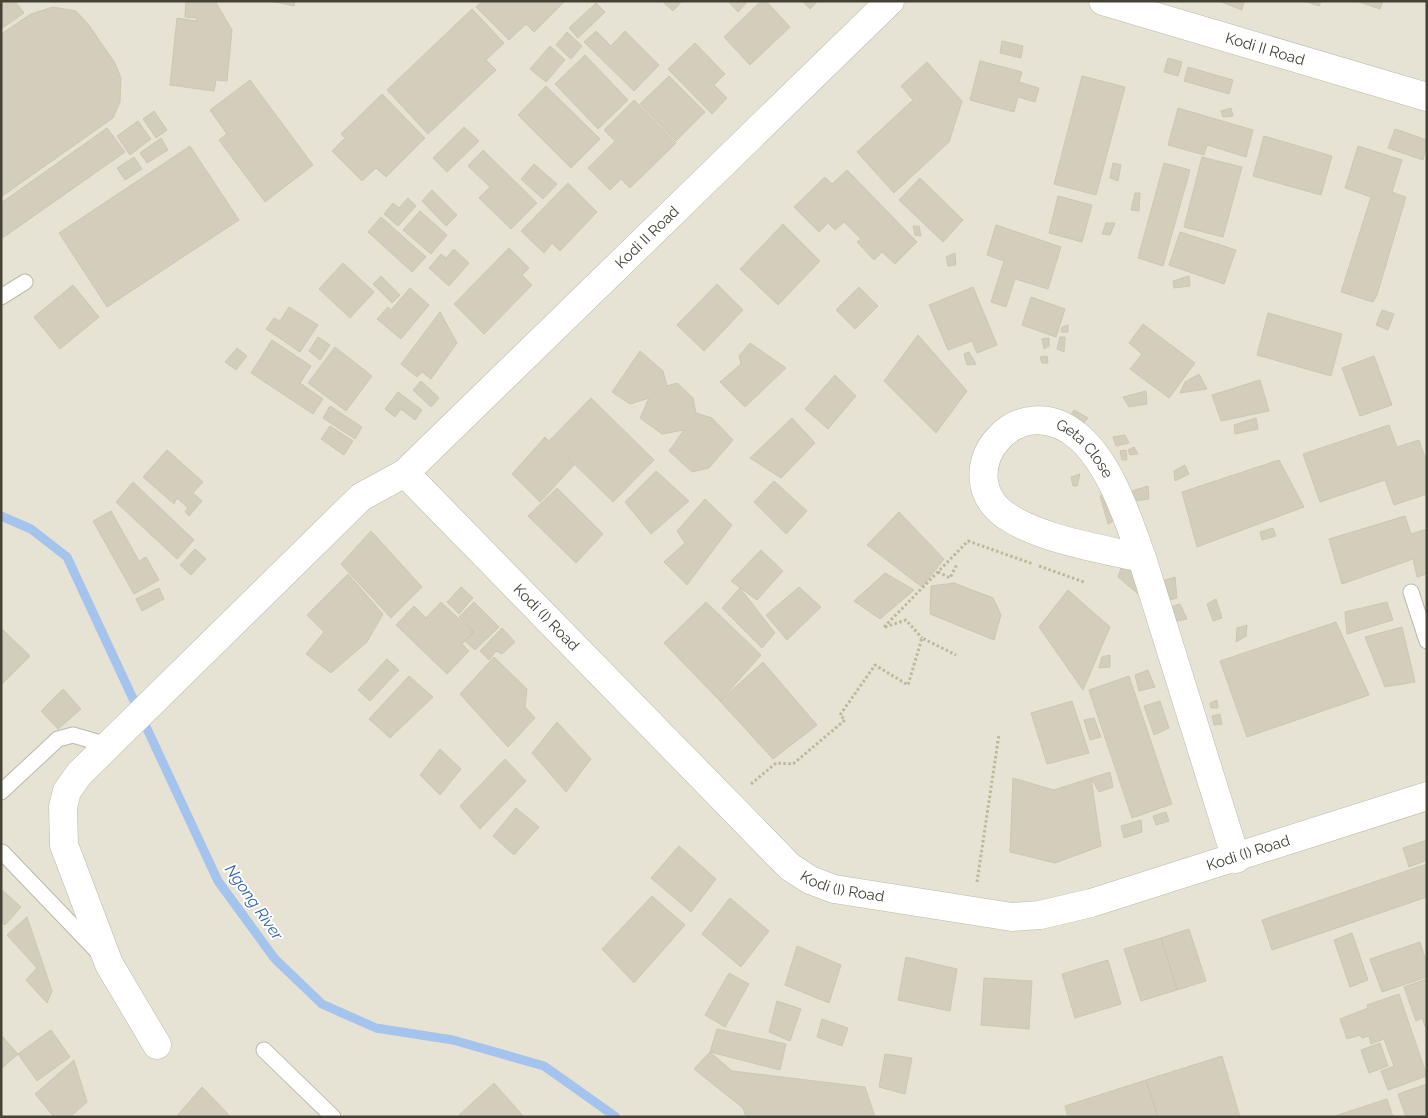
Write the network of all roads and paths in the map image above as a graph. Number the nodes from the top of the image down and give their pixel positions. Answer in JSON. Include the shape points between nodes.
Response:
{"nodes":[{"id":1,"x":890,"y":1,"type":"edge"},
{"id":2,"x":1103,"y":1,"type":"edge"},
{"id":3,"x":1427,"y":97,"type":"edge"},
{"id":4,"x":25,"y":282,"type":"dead end"},
{"id":5,"x":1,"y":297,"type":"edge"},
{"id":6,"x":406,"y":473,"type":"junction"},
{"id":7,"x":1142,"y":558,"type":"junction"},
{"id":8,"x":957,"y":564,"type":"dead end"},
{"id":9,"x":938,"y":572,"type":"junction"},
{"id":10,"x":1084,"y":582,"type":"dead end"},
{"id":11,"x":1411,"y":592,"type":"dead end"},
{"id":12,"x":922,"y":638,"type":"junction"},
{"id":13,"x":1427,"y":641,"type":"edge"},
{"id":14,"x":956,"y":655,"type":"dead end"},
{"id":15,"x":999,"y":734,"type":"dead end"},
{"id":16,"x":114,"y":738,"type":"junction"},
{"id":17,"x":747,"y":787,"type":"dead end"},
{"id":18,"x":1,"y":792,"type":"edge"},
{"id":19,"x":1427,"y":796,"type":"edge"},
{"id":20,"x":2,"y":852,"type":"edge"},
{"id":21,"x":1236,"y":858,"type":"junction"},
{"id":22,"x":972,"y":911,"type":"junction"},
{"id":23,"x":109,"y":964,"type":"junction"},
{"id":24,"x":157,"y":1045,"type":"dead end"},
{"id":25,"x":264,"y":1050,"type":"dead end"},
{"id":26,"x":333,"y":1117,"type":"edge"}],
"edges":[{"from":1,"to":6,"type":"street","name":"Kodi II Road"},
{"from":2,"to":3,"type":"street","name":"Kodi II Road"},
{"from":4,"to":5,"type":"lane"},
{"from":6,"to":16,"type":"street","name":"Kodi II Road","via":[[361,497]]},
{"from":6,"to":22,"type":"street","name":"Kodi (I) Road","via":[[790,867],[810,880],[834,889]]},
{"from":7,"to":7,"type":"street","name":"Geta Close","via":[[1068,540],[1004,514],[987,492],[984,476],[984,461],[1000,436],[1022,422],[1050,420],[1080,438],[1098,460],[1126,511]]},
{"from":7,"to":21,"type":"street","name":"Geta Close"},
{"from":8,"to":9,"type":"path","via":[[950,578]]},
{"from":9,"to":10,"type":"path","via":[[968,541]]},
{"from":9,"to":12,"type":"path","via":[[884,627],[906,620]]},
{"from":11,"to":13,"type":"lane"},
{"from":12,"to":14,"type":"path"},
{"from":12,"to":17,"type":"path","via":[[908,685],[875,665],[840,715],[846,720],[793,764],[776,763]]},
{"from":15,"to":22,"type":"path"},
{"from":16,"to":18,"type":"lane","via":[[73,735],[58,740]]},
{"from":16,"to":23,"type":"street","name":"Kodi II Road","via":[[67,790],[62,825],[64,845]]},
{"from":19,"to":21,"type":"street","name":"Kodi (I) Road"},
{"from":20,"to":23,"type":"lane"},
{"from":21,"to":22,"type":"street","name":"Kodi (I) Road","via":[[1091,904],[1040,915],[1012,917]]},
{"from":23,"to":24,"type":"street","name":"Kodi II Road"},
{"from":25,"to":26,"type":"lane"}]}
